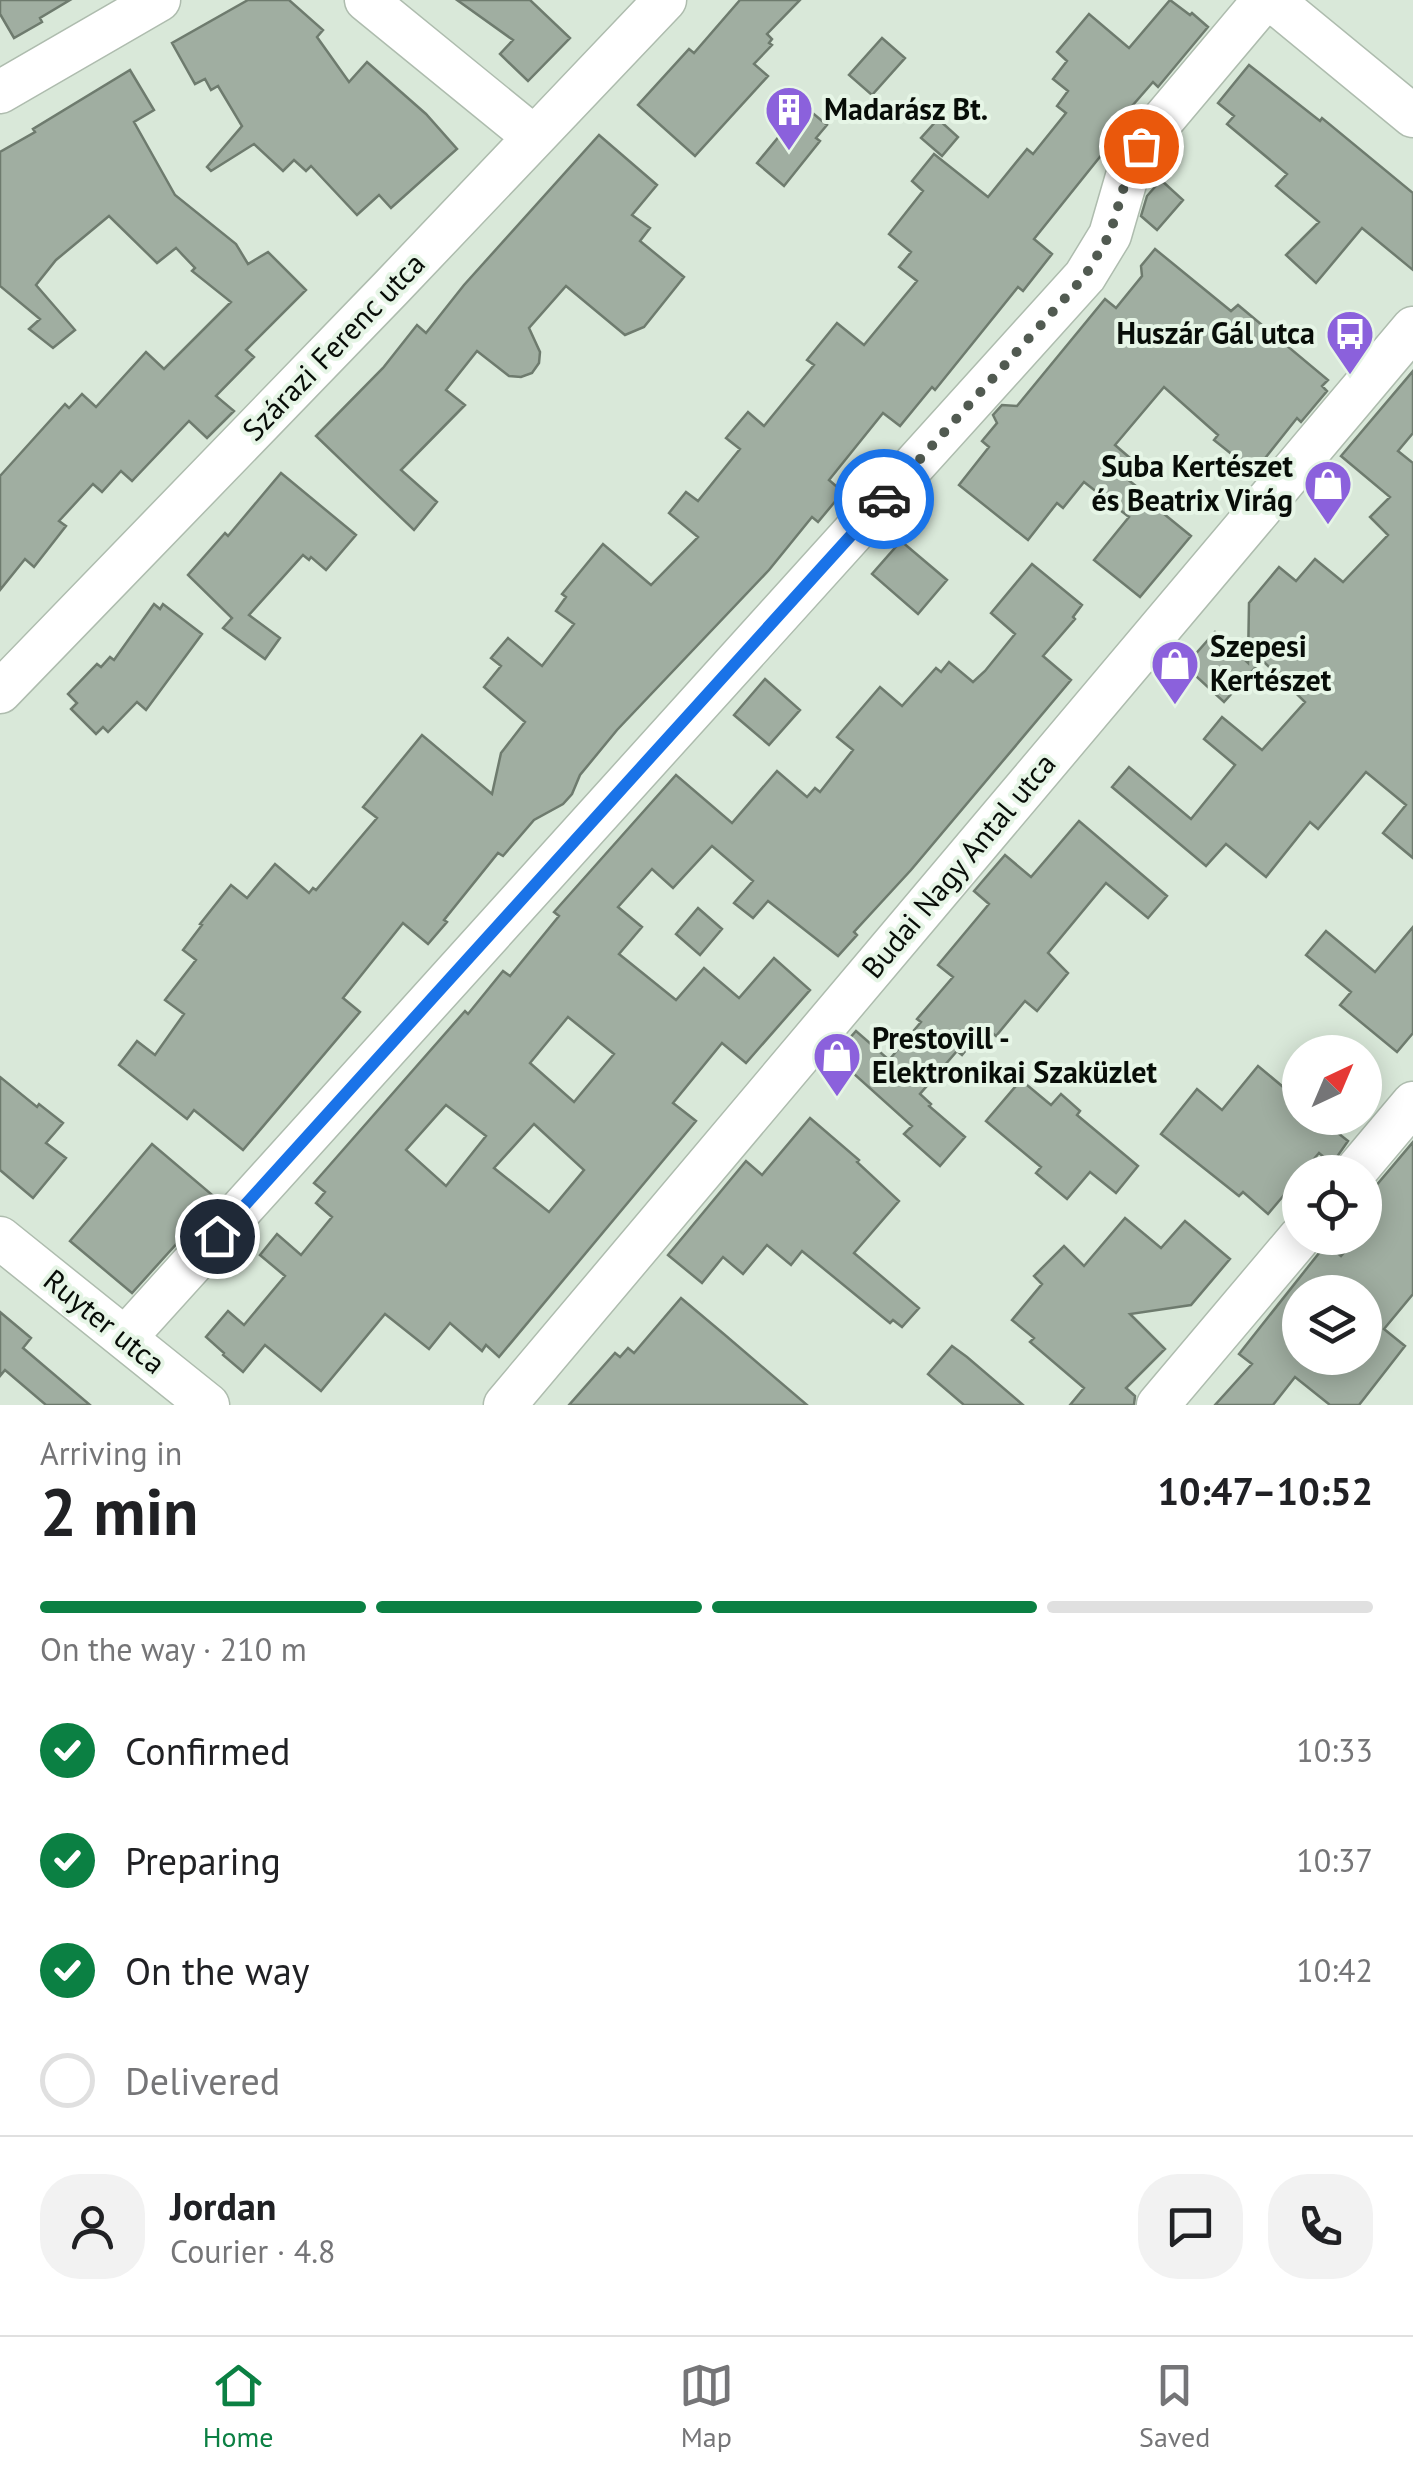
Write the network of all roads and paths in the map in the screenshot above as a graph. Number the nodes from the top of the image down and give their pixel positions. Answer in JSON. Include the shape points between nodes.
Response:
{"nodes":[{"id":1,"x":159,"y":0,"type":"edge"},
{"id":2,"x":366,"y":0,"type":"edge"},
{"id":3,"x":665,"y":0,"type":"edge"},
{"id":4,"x":1264,"y":0,"type":"edge"},
{"id":5,"x":1272,"y":0,"type":"edge"},
{"id":6,"x":0,"y":92,"type":"edge"},
{"id":7,"x":1413,"y":116,"type":"edge"},
{"id":8,"x":534,"y":137,"type":"junction"},
{"id":9,"x":1413,"y":328,"type":"edge"},
{"id":10,"x":0,"y":692,"type":"edge"},
{"id":11,"x":1413,"y":1104,"type":"edge"},
{"id":12,"x":1370,"y":1155,"type":"edge"},
{"id":13,"x":0,"y":1238,"type":"edge"},
{"id":14,"x":1285,"y":1255,"type":"edge"},
{"id":15,"x":125,"y":1338,"type":"junction"},
{"id":16,"x":208,"y":1405,"type":"edge"},
{"id":17,"x":505,"y":1405,"type":"edge"},
{"id":18,"x":1158,"y":1405,"type":"edge"}],
"edges":[{"from":1,"to":6,"type":"street"},
{"from":2,"to":8,"type":"street"},
{"from":3,"to":8,"type":"street","name":"Szárazi Ferenc utca"},
{"from":4,"to":15,"type":"street","via":[[1141,146],[1110,234],[1085,276]]},
{"from":5,"to":7,"type":"street"},
{"from":8,"to":10,"type":"street","name":"Szárazi Ferenc utca"},
{"from":9,"to":17,"type":"street","name":"Budai Nagy Antal utca"},
{"from":11,"to":12,"type":"street"},
{"from":13,"to":15,"type":"street","name":"Ruyter utca"},
{"from":14,"to":18,"type":"street"},
{"from":15,"to":16,"type":"street","name":"Ruyter utca"}]}
